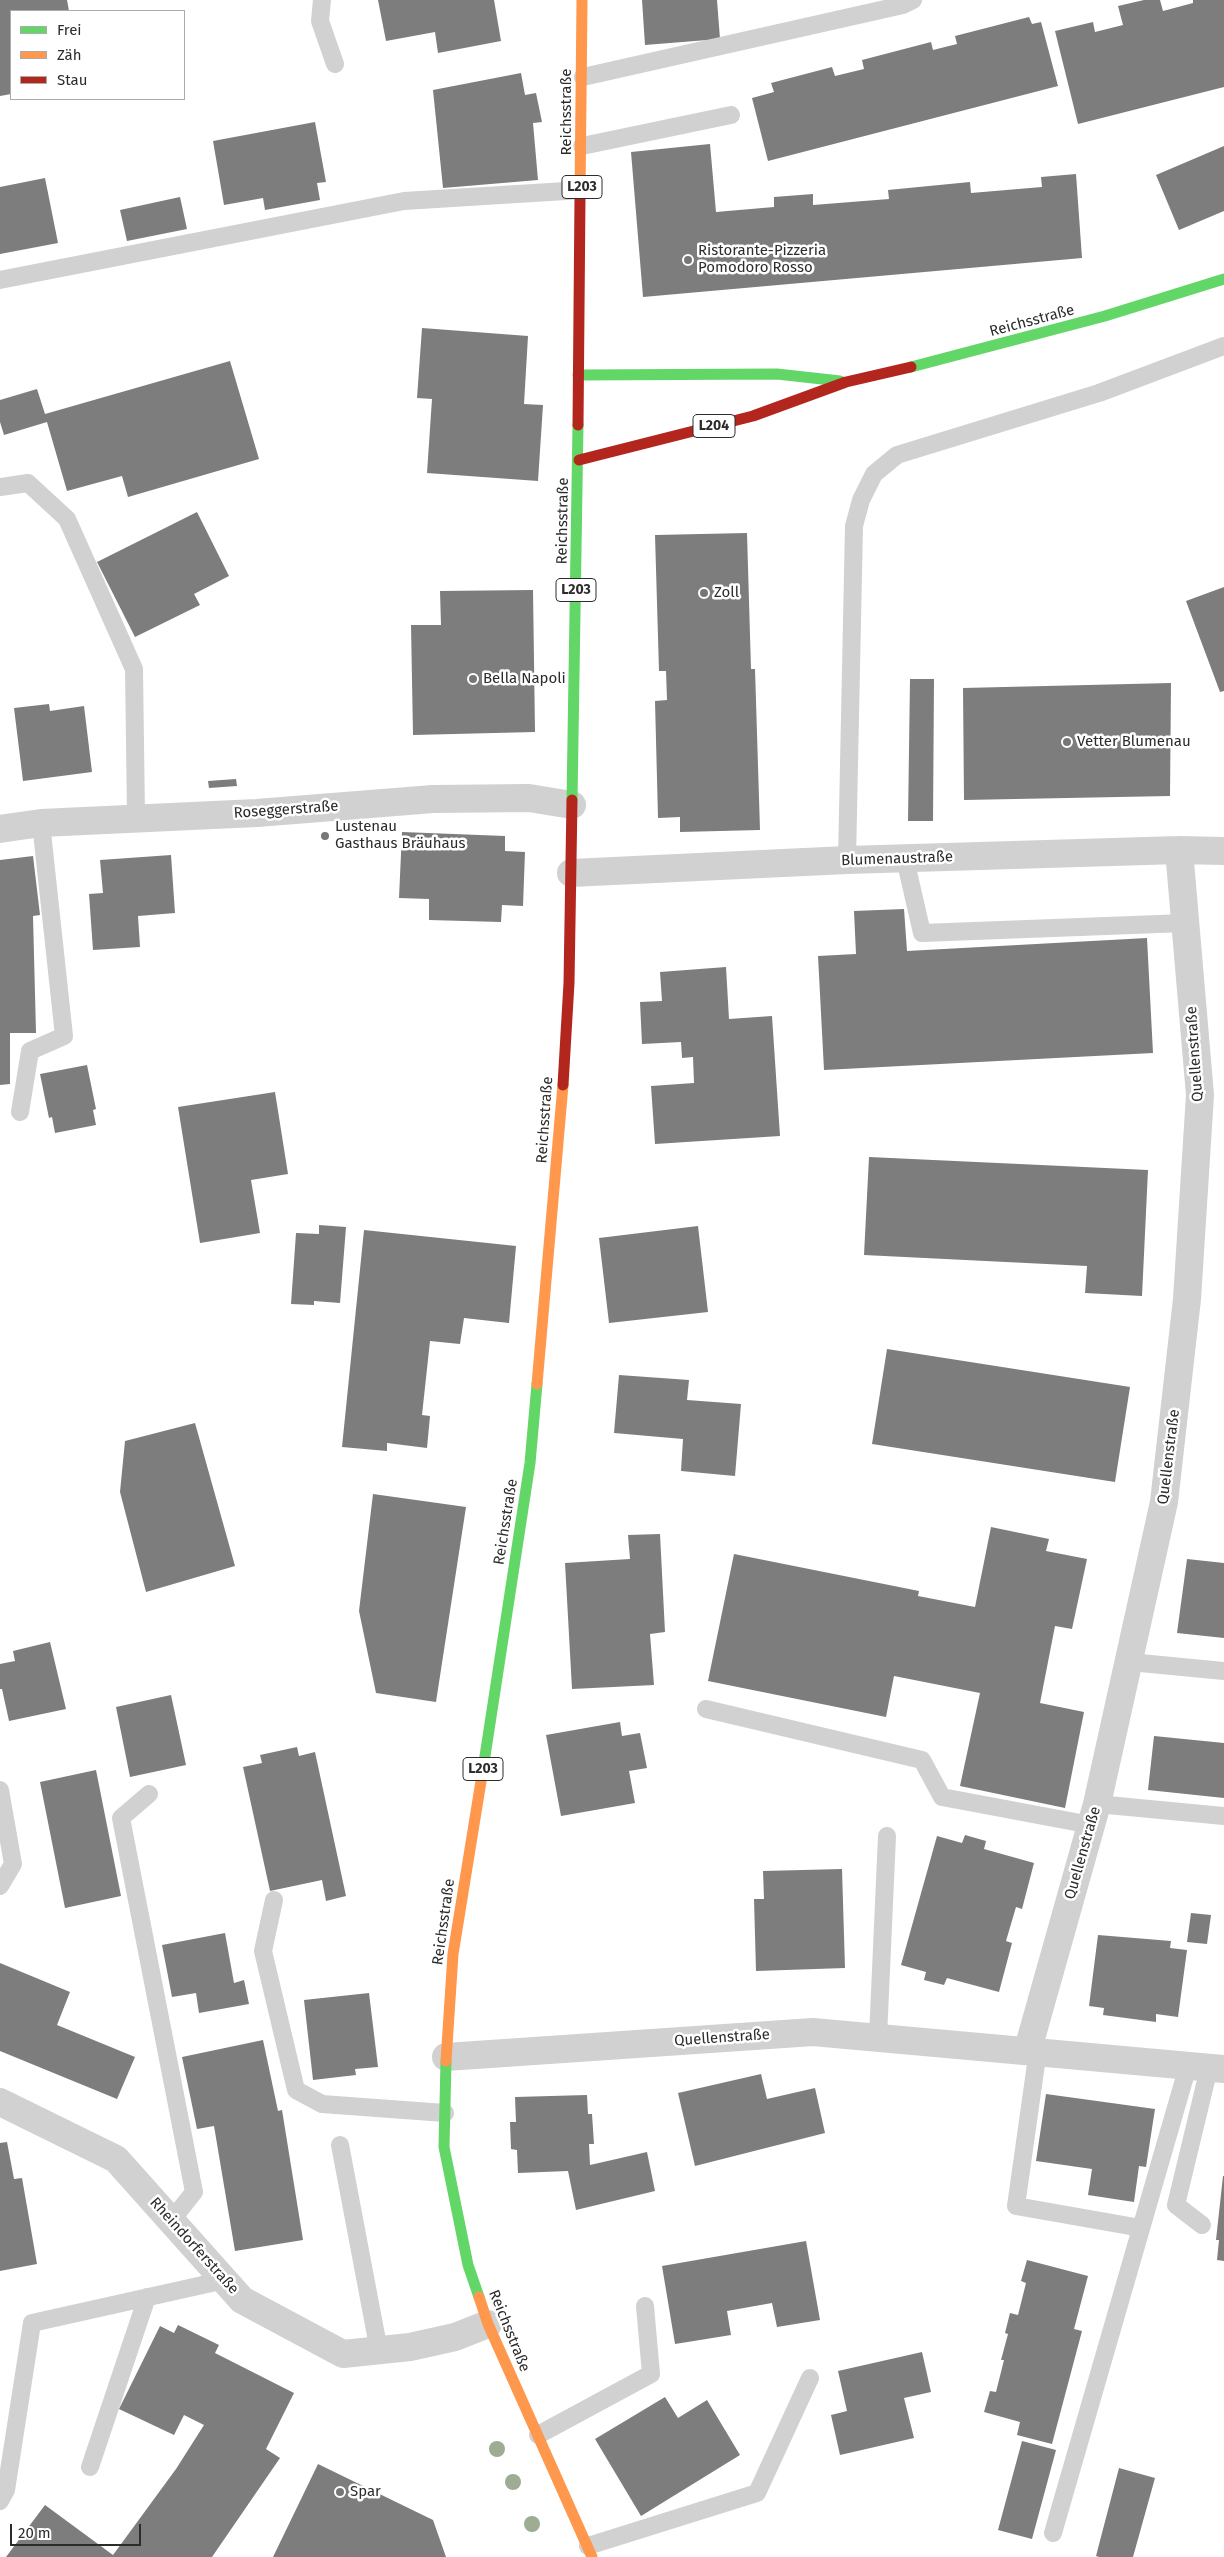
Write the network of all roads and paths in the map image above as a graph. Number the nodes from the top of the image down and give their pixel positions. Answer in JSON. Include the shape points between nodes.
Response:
{"nodes":[{"id":1,"x":322,"y":0,"type":"edge"},
{"id":2,"x":582,"y":0,"type":"edge"},
{"id":3,"x":913,"y":0,"type":"edge"},
{"id":4,"x":335,"y":64,"type":"dead end"},
{"id":5,"x":583,"y":77,"type":"junction"},
{"id":6,"x":731,"y":115,"type":"dead end"},
{"id":7,"x":582,"y":146,"type":"junction"},
{"id":8,"x":582,"y":190,"type":"junction"},
{"id":9,"x":1224,"y":279,"type":"edge"},
{"id":10,"x":0,"y":280,"type":"edge"},
{"id":11,"x":1224,"y":346,"type":"edge"},
{"id":12,"x":578,"y":375,"type":"junction"},
{"id":13,"x":846,"y":382,"type":"junction"},
{"id":14,"x":579,"y":460,"type":"junction"},
{"id":15,"x":0,"y":487,"type":"edge"},
{"id":16,"x":572,"y":805,"type":"junction"},
{"id":17,"x":136,"y":818,"type":"junction"},
{"id":18,"x":41,"y":824,"type":"junction"},
{"id":19,"x":0,"y":829,"type":"edge"},
{"id":20,"x":1179,"y":850,"type":"junction"},
{"id":21,"x":1224,"y":851,"type":"edge"},
{"id":22,"x":905,"y":859,"type":"junction"},
{"id":23,"x":847,"y":860,"type":"junction"},
{"id":24,"x":571,"y":873,"type":"junction"},
{"id":25,"x":1185,"y":923,"type":"junction"},
{"id":26,"x":20,"y":1112,"type":"dead end"},
{"id":27,"x":1130,"y":1662,"type":"junction"},
{"id":28,"x":1224,"y":1671,"type":"edge"},
{"id":29,"x":706,"y":1709,"type":"dead end"},
{"id":30,"x":0,"y":1790,"type":"edge"},
{"id":31,"x":149,"y":1794,"type":"dead end"},
{"id":32,"x":1094,"y":1814,"type":"junction"},
{"id":33,"x":1224,"y":1816,"type":"edge"},
{"id":34,"x":887,"y":1836,"type":"dead end"},
{"id":35,"x":0,"y":1886,"type":"edge"},
{"id":36,"x":274,"y":1900,"type":"dead end"},
{"id":37,"x":878,"y":2037,"type":"junction"},
{"id":38,"x":1033,"y":2050,"type":"junction"},
{"id":39,"x":446,"y":2057,"type":"junction"},
{"id":40,"x":1207,"y":2068,"type":"edge"},
{"id":41,"x":0,"y":2102,"type":"edge"},
{"id":42,"x":445,"y":2113,"type":"junction"},
{"id":43,"x":340,"y":2145,"type":"dead end"},
{"id":44,"x":171,"y":2221,"type":"junction"},
{"id":45,"x":1202,"y":2225,"type":"dead end"},
{"id":46,"x":1141,"y":2228,"type":"junction"},
{"id":47,"x":225,"y":2280,"type":"junction"},
{"id":48,"x":146,"y":2297,"type":"junction"},
{"id":49,"x":645,"y":2306,"type":"dead end"},
{"id":50,"x":488,"y":2324,"type":"junction"},
{"id":51,"x":379,"y":2351,"type":"junction"},
{"id":52,"x":810,"y":2378,"type":"dead end"},
{"id":53,"x":538,"y":2435,"type":"junction"},
{"id":54,"x":90,"y":2467,"type":"dead end"},
{"id":55,"x":0,"y":2501,"type":"edge"},
{"id":56,"x":1053,"y":2533,"type":"dead end"},
{"id":57,"x":590,"y":2551,"type":"edge"}],
"edges":[{"from":1,"to":4,"type":"lane","via":[[320,21]]},
{"from":2,"to":5,"type":"main road","name":"Reichsstraße","number":"L203"},
{"from":3,"to":5,"type":"lane","via":[[903,5]]},
{"from":5,"to":7,"type":"main road","name":"Reichsstraße","number":"L203"},
{"from":6,"to":7,"type":"lane"},
{"from":7,"to":8,"type":"main road","name":"Reichsstraße","number":"L203"},
{"from":8,"to":10,"type":"lane","via":[[404,201]]},
{"from":8,"to":12,"type":"main road","name":"Reichsstraße","number":"L203"},
{"from":9,"to":13,"type":"main road","name":"Reichsstraße","number":"L204","via":[[984,349]]},
{"from":11,"to":23,"type":"lane","via":[[1099,393],[897,455],[874,474],[861,500],[854,526]]},
{"from":12,"to":13,"type":"main road","name":"Reichsstraße","number":"L204","via":[[777,374]]},
{"from":12,"to":14,"type":"main road","name":"Reichsstraße","number":"L203"},
{"from":13,"to":14,"type":"main road","name":"Reichsstraße","number":"L204","via":[[753,416]]},
{"from":14,"to":16,"type":"main road","name":"Reichsstraße","number":"L203"},
{"from":15,"to":17,"type":"lane","via":[[28,483],[67,519],[134,668]]},
{"from":16,"to":17,"type":"street","name":"Roseggerstraße","via":[[529,798],[494,797]]},
{"from":16,"to":24,"type":"main road","name":"Reichsstraße","number":"L203"},
{"from":17,"to":18,"type":"street","name":"Roseggerstraße"},
{"from":18,"to":19,"type":"street","name":"Roseggerstraße"},
{"from":18,"to":26,"type":"lane","via":[[64,1036],[30,1051]]},
{"from":20,"to":21,"type":"street","name":"Blumenaustraße"},
{"from":20,"to":22,"type":"street","name":"Blumenaustraße"},
{"from":20,"to":25,"type":"street","name":"Quellenstraße"},
{"from":22,"to":23,"type":"street","name":"Blumenaustraße"},
{"from":22,"to":25,"type":"lane","via":[[922,933]]},
{"from":23,"to":24,"type":"street","name":"Blumenaustraße"},
{"from":24,"to":39,"type":"main road","name":"Reichsstraße","number":"L203","via":[[569,983],[560,1130],[530,1463],[453,1954]]},
{"from":25,"to":27,"type":"street","name":"Quellenstraße","via":[[1200,1095],[1187,1298],[1164,1502]]},
{"from":27,"to":28,"type":"lane"},
{"from":27,"to":32,"type":"street","name":"Quellenstraße"},
{"from":29,"to":32,"type":"lane","via":[[922,1760],[942,1798]]},
{"from":30,"to":35,"type":"lane","via":[[13,1864]]},
{"from":31,"to":44,"type":"lane","via":[[121,1818],[194,2192]]},
{"from":32,"to":33,"type":"lane"},
{"from":32,"to":38,"type":"street","name":"Quellenstraße"},
{"from":34,"to":37,"type":"lane"},
{"from":36,"to":42,"type":"lane","via":[[263,1951],[296,2090],[322,2104]]},
{"from":37,"to":38,"type":"street","name":"Quellenstraße"},
{"from":37,"to":39,"type":"street","name":"Quellenstraße","via":[[813,2032]]},
{"from":38,"to":40,"type":"street","name":"Quellenstraße"},
{"from":38,"to":46,"type":"lane","via":[[1016,2206]]},
{"from":39,"to":42,"type":"main road","name":"Reichsstraße","number":"L203"},
{"from":40,"to":45,"type":"lane","via":[[1176,2205]]},
{"from":40,"to":46,"type":"lane"},
{"from":41,"to":44,"type":"street","name":"Rheindorferstraße","via":[[116,2160]]},
{"from":42,"to":50,"type":"main road","name":"Reichsstraße","number":"L203","via":[[444,2147],[466,2256]]},
{"from":43,"to":51,"type":"lane"},
{"from":44,"to":47,"type":"street","name":"Rheindorferstraße"},
{"from":46,"to":56,"type":"lane"},
{"from":47,"to":48,"type":"lane"},
{"from":47,"to":51,"type":"street","name":"Rheindorferstraße","via":[[242,2300],[343,2354]]},
{"from":48,"to":54,"type":"lane"},
{"from":48,"to":55,"type":"lane","via":[[32,2323],[6,2490]]},
{"from":49,"to":53,"type":"lane","via":[[651,2374]]},
{"from":50,"to":51,"type":"street","name":"Rheindorferstraße","via":[[454,2337]]},
{"from":50,"to":53,"type":"main road","name":"Reichsstraße","number":"L203"},
{"from":52,"to":57,"type":"lane","via":[[756,2493]]},
{"from":53,"to":57,"type":"main road","name":"Reichsstraße","number":"L203"}]}
